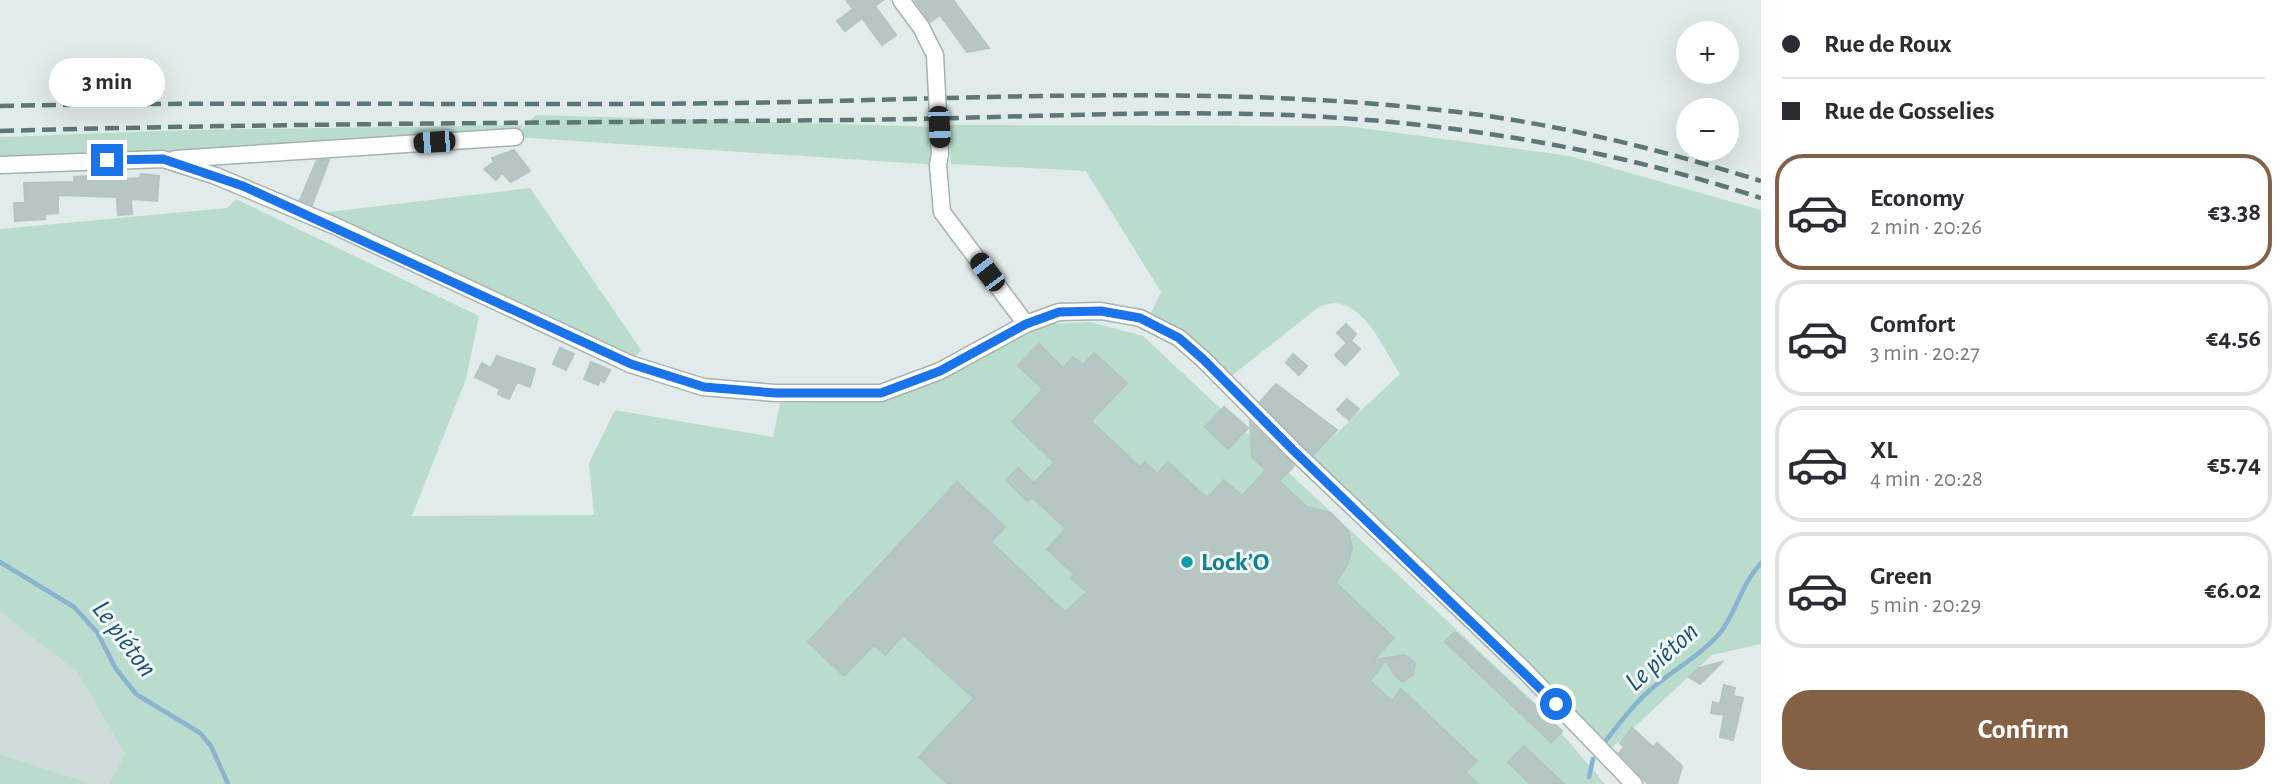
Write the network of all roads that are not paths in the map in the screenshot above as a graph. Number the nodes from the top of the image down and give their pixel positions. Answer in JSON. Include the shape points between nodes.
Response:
{"nodes":[{"id":1,"x":901,"y":0,"type":"edge"},
{"id":2,"x":515,"y":136,"type":"dead end"},
{"id":3,"x":163,"y":159,"type":"junction"},
{"id":4,"x":0,"y":165,"type":"edge"},
{"id":5,"x":1026,"y":324,"type":"junction"},
{"id":6,"x":1634,"y":784,"type":"edge"}],
"edges":[{"from":1,"to":5,"type":"street","bridge":true,"via":[[935,55],[942,212]]},
{"from":2,"to":3,"type":"street"},
{"from":3,"to":4,"type":"street"},
{"from":3,"to":5,"type":"street","via":[[243,186],[648,371],[704,387],[775,393],[881,393],[940,371]]},
{"from":5,"to":6,"type":"street","via":[[1059,312],[1101,311],[1140,318],[1179,338],[1524,670]]}]}
